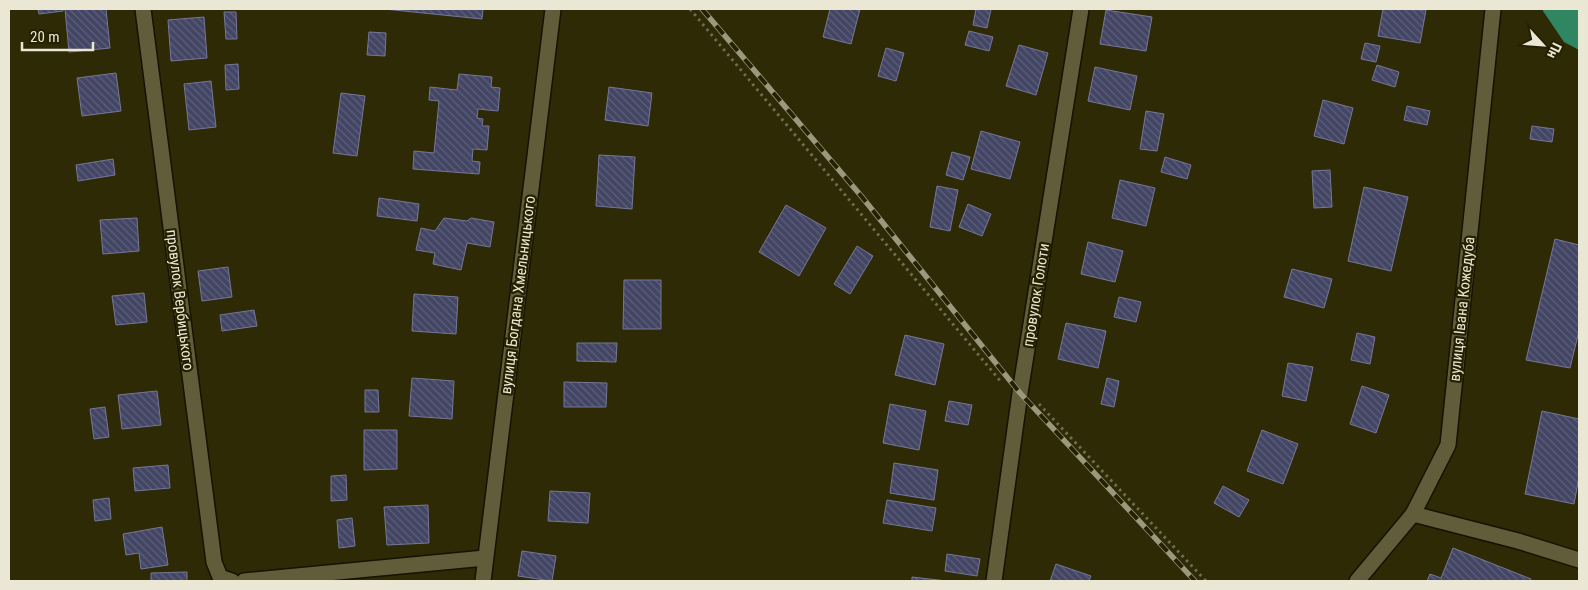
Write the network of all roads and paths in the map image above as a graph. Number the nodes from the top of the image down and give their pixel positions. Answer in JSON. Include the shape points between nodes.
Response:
{"nodes":[{"id":1,"x":143,"y":9,"type":"edge"},
{"id":2,"x":553,"y":9,"type":"edge"},
{"id":3,"x":690,"y":9,"type":"edge"},
{"id":4,"x":1081,"y":9,"type":"edge"},
{"id":5,"x":1493,"y":9,"type":"edge"},
{"id":6,"x":1020,"y":393,"type":"junction"},
{"id":7,"x":1413,"y":514,"type":"junction"},
{"id":8,"x":486,"y":558,"type":"junction"},
{"id":9,"x":1579,"y":560,"type":"edge"},
{"id":10,"x":232,"y":581,"type":"edge"},
{"id":11,"x":244,"y":581,"type":"edge"},
{"id":12,"x":483,"y":581,"type":"edge"},
{"id":13,"x":994,"y":581,"type":"edge"},
{"id":14,"x":1206,"y":581,"type":"edge"},
{"id":15,"x":1357,"y":581,"type":"edge"}],
"edges":[{"from":1,"to":10,"type":"street","name":"провулок Вербицького","via":[[214,562],[220,578]]},
{"from":2,"to":8,"type":"street","name":"вулиця Богдана Хмельницького"},
{"from":3,"to":6,"type":"path","via":[[1008,390]]},
{"from":4,"to":6,"type":"street","name":"провулок Голоти"},
{"from":5,"to":7,"type":"street","name":"вулиця Івана Кожедуба","via":[[1448,445]]},
{"from":6,"to":13,"type":"street","name":"провулок Голоти"},
{"from":6,"to":14,"type":"path","via":[[1030,395]]},
{"from":7,"to":9,"type":"street"},
{"from":7,"to":15,"type":"street","name":"вулиця Івана Кожедуба"},
{"from":8,"to":11,"type":"street"},
{"from":8,"to":12,"type":"street","name":"вулиця Богдана Хмельницького"}]}
